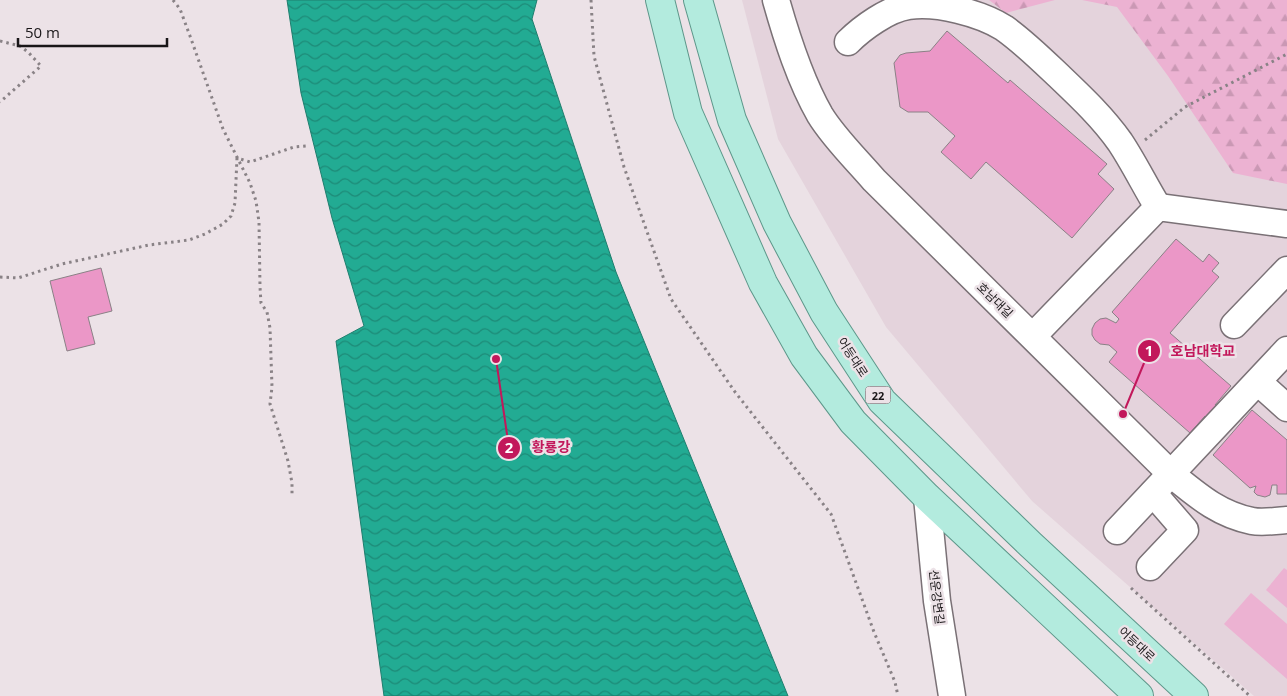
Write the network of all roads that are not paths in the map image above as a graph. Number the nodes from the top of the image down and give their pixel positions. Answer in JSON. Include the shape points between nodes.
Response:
{"nodes":[{"id":1,"x":660,"y":0,"type":"edge"},
{"id":2,"x":698,"y":0,"type":"edge"},
{"id":3,"x":776,"y":0,"type":"edge"},
{"id":4,"x":848,"y":42,"type":"dead end"},
{"id":5,"x":1158,"y":208,"type":"junction"},
{"id":6,"x":1287,"y":224,"type":"edge"},
{"id":7,"x":1287,"y":270,"type":"edge"},
{"id":8,"x":1234,"y":325,"type":"dead end"},
{"id":9,"x":1033,"y":336,"type":"junction"},
{"id":10,"x":1287,"y":350,"type":"edge"},
{"id":11,"x":1258,"y":382,"type":"junction"},
{"id":12,"x":1287,"y":408,"type":"edge"},
{"id":13,"x":1171,"y":474,"type":"junction"},
{"id":14,"x":1153,"y":493,"type":"junction"},
{"id":15,"x":927,"y":497,"type":"junction"},
{"id":16,"x":1287,"y":520,"type":"edge"},
{"id":17,"x":1117,"y":531,"type":"dead end"},
{"id":18,"x":1150,"y":567,"type":"dead end"},
{"id":19,"x":952,"y":696,"type":"edge"},
{"id":20,"x":1139,"y":696,"type":"edge"},
{"id":21,"x":1194,"y":696,"type":"edge"}],
"edges":[{"from":1,"to":15,"type":"main road","via":[[688,113],[763,283],[804,356],[853,422]]},
{"from":2,"to":21,"type":"main road","name":"어등대로","number":"22","via":[[732,120],[777,223],[824,312],[882,401],[1037,551]]},
{"from":3,"to":9,"type":"lane","name":"호남대길","via":[[794,55],[821,115],[846,149]]},
{"from":4,"to":5,"type":"lane","via":[[882,16],[908,6],[938,6],[974,14],[1003,28],[1091,106],[1120,142]]},
{"from":5,"to":6,"type":"lane"},
{"from":5,"to":9,"type":"lane"},
{"from":7,"to":8,"type":"lane"},
{"from":9,"to":13,"type":"lane","name":"호남대길"},
{"from":10,"to":11,"type":"lane"},
{"from":11,"to":12,"type":"lane"},
{"from":11,"to":13,"type":"lane"},
{"from":13,"to":14,"type":"lane"},
{"from":13,"to":16,"type":"lane","name":"호남대길","via":[[1209,505],[1228,514],[1253,522]]},
{"from":14,"to":17,"type":"lane"},
{"from":14,"to":18,"type":"lane","via":[[1185,530]]},
{"from":15,"to":19,"type":"lane","name":"선운강변길","via":[[937,601]]},
{"from":15,"to":20,"type":"main road"}]}
